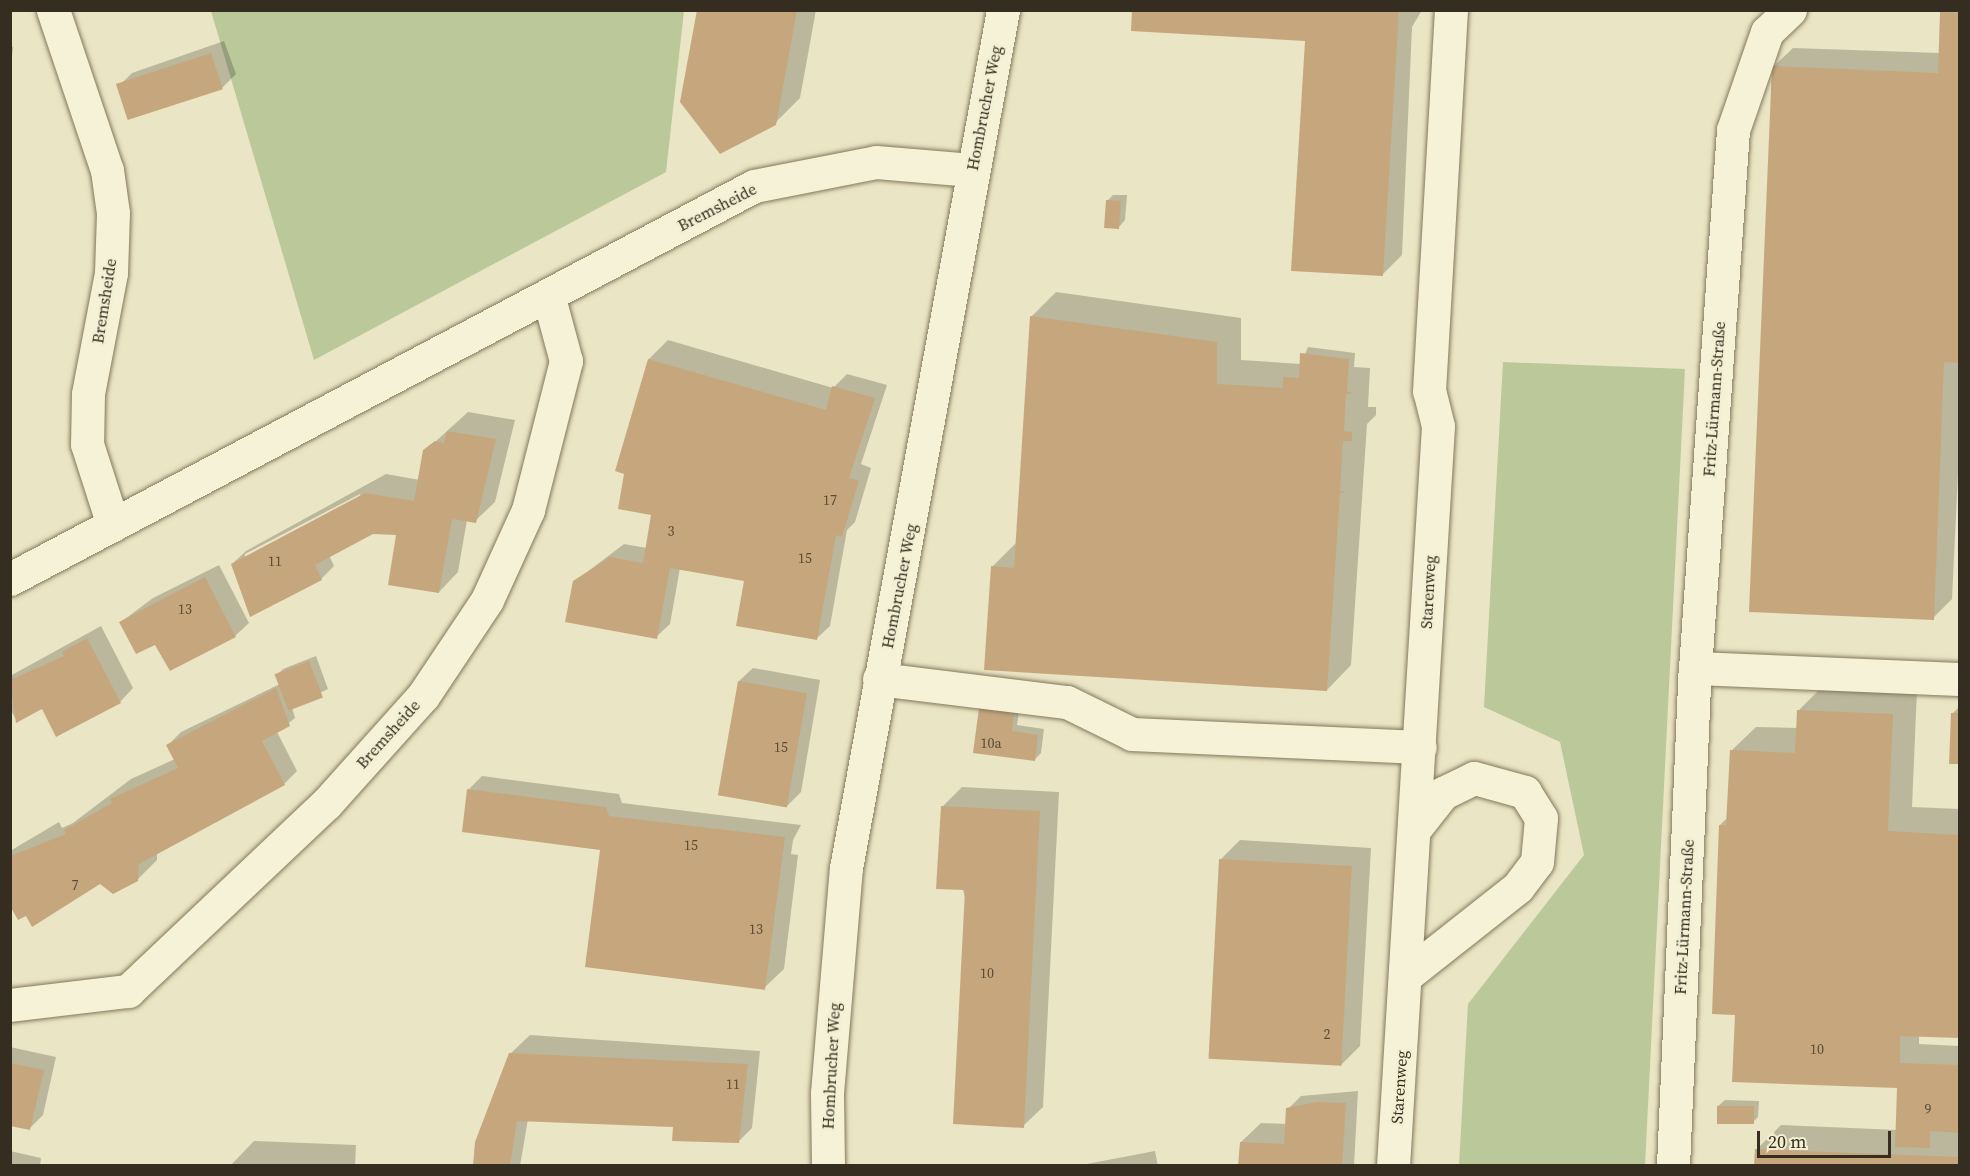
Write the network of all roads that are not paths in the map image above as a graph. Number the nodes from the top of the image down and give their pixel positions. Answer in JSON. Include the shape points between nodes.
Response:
{"nodes":[{"id":1,"x":53,"y":10,"type":"edge"},
{"id":2,"x":1004,"y":10,"type":"edge"},
{"id":3,"x":1451,"y":10,"type":"edge"},
{"id":4,"x":1790,"y":10,"type":"edge"},
{"id":5,"x":972,"y":170,"type":"junction"},
{"id":6,"x":549,"y":298,"type":"junction"},
{"id":7,"x":112,"y":525,"type":"junction"},
{"id":8,"x":10,"y":579,"type":"edge"},
{"id":9,"x":1695,"y":668,"type":"junction"},
{"id":10,"x":879,"y":679,"type":"junction"},
{"id":11,"x":1959,"y":679,"type":"edge"},
{"id":12,"x":1420,"y":747,"type":"junction"},
{"id":13,"x":1417,"y":826,"type":"junction"},
{"id":14,"x":1408,"y":974,"type":"junction"},
{"id":15,"x":10,"y":1005,"type":"edge"},
{"id":16,"x":828,"y":1166,"type":"edge"},
{"id":17,"x":1393,"y":1166,"type":"edge"},
{"id":18,"x":1673,"y":1166,"type":"edge"}],
"edges":[{"from":1,"to":7,"type":"street","name":"Bremsheide","via":[[107,170],[113,213],[111,273],[88,394],[87,444]]},
{"from":2,"to":5,"type":"street","name":"Hombrucher Weg"},
{"from":3,"to":12,"type":"street","name":"Starenweg","via":[[1430,359],[1429,392],[1438,426]]},
{"from":4,"to":9,"type":"street","name":"Fritz-Lürmann-Straße","via":[[1767,32],[1733,130]]},
{"from":5,"to":6,"type":"street","name":"Bremsheide","via":[[876,162],[754,186]]},
{"from":5,"to":10,"type":"street","name":"Hombrucher Weg","via":[[896,614]]},
{"from":6,"to":7,"type":"street","name":"Bremsheide"},
{"from":6,"to":15,"type":"street","name":"Bremsheide","via":[[566,361],[528,510],[487,600],[423,696],[326,804],[128,991]]},
{"from":7,"to":8,"type":"street","name":"Bremsheide"},
{"from":9,"to":11,"type":"street"},
{"from":9,"to":18,"type":"street","name":"Fritz-Lürmann-Straße"},
{"from":10,"to":12,"type":"street","via":[[1067,702],[1132,734]]},
{"from":10,"to":16,"type":"street","name":"Hombrucher Weg","via":[[846,868],[827,1093]]},
{"from":12,"to":13,"type":"street","name":"Starenweg"},
{"from":13,"to":14,"type":"street","name":"Starenweg"},
{"from":13,"to":14,"type":"street","via":[[1443,793],[1474,778],[1525,792],[1541,818],[1538,862],[1518,887]]},
{"from":14,"to":17,"type":"street","name":"Starenweg"}]}
